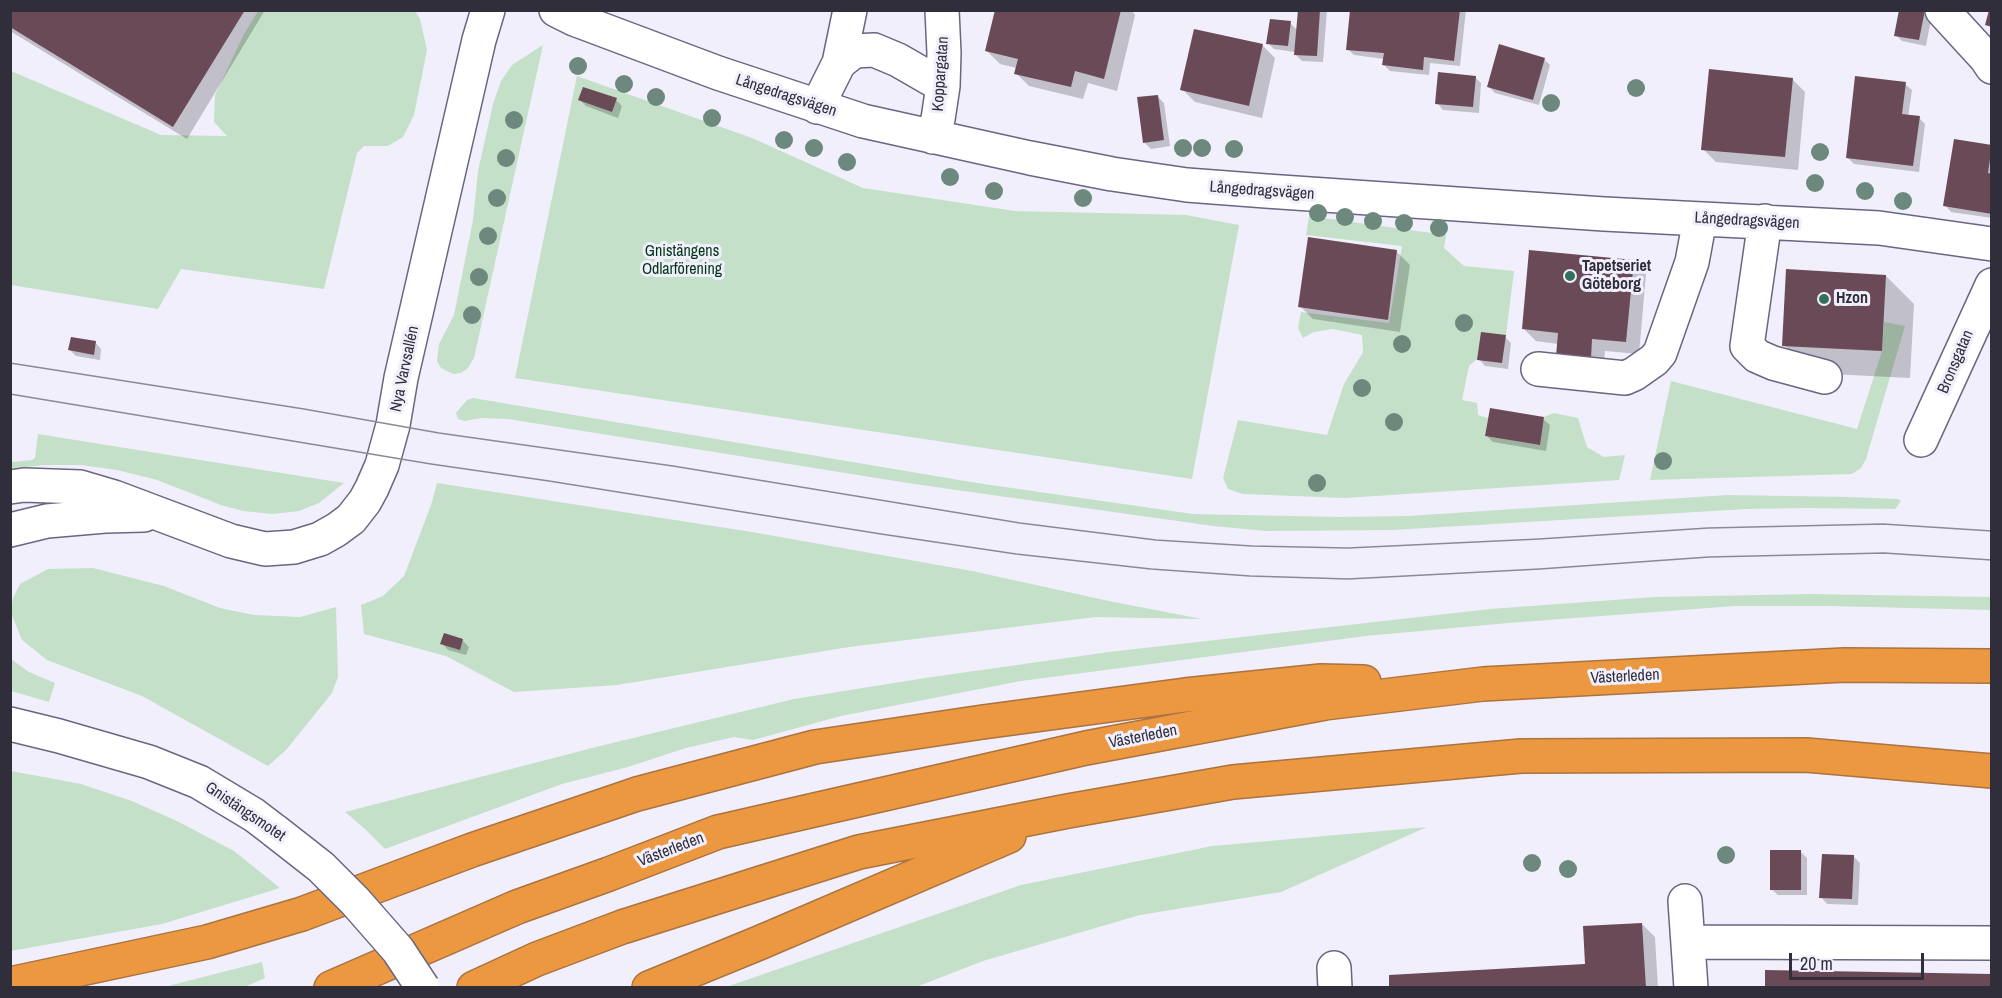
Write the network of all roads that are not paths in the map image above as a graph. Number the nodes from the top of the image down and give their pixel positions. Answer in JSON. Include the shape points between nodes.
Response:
{"nodes":[{"id":1,"x":488,"y":10,"type":"edge"},
{"id":2,"x":556,"y":10,"type":"edge"},
{"id":3,"x":850,"y":10,"type":"edge"},
{"id":4,"x":942,"y":10,"type":"edge"},
{"id":5,"x":1942,"y":10,"type":"edge"},
{"id":6,"x":838,"y":63,"type":"junction"},
{"id":7,"x":1992,"y":67,"type":"edge"},
{"id":8,"x":943,"y":86,"type":"junction"},
{"id":9,"x":817,"y":107,"type":"junction"},
{"id":10,"x":933,"y":137,"type":"junction"},
{"id":11,"x":1701,"y":219,"type":"junction"},
{"id":12,"x":1765,"y":221,"type":"junction"},
{"id":13,"x":1992,"y":244,"type":"edge"},
{"id":14,"x":1992,"y":285,"type":"edge"},
{"id":15,"x":1538,"y":369,"type":"dead end"},
{"id":16,"x":1825,"y":377,"type":"dead end"},
{"id":17,"x":1921,"y":440,"type":"dead end"},
{"id":18,"x":10,"y":488,"type":"edge"},
{"id":19,"x":158,"y":515,"type":"junction"},
{"id":20,"x":10,"y":530,"type":"edge"},
{"id":21,"x":1992,"y":666,"type":"edge"},
{"id":22,"x":1483,"y":684,"type":"junction"},
{"id":23,"x":10,"y":724,"type":"edge"},
{"id":24,"x":1992,"y":771,"type":"edge"},
{"id":25,"x":1068,"y":811,"type":"junction"},
{"id":26,"x":1685,"y":901,"type":"dead end"},
{"id":27,"x":1688,"y":942,"type":"junction"},
{"id":28,"x":1992,"y":943,"type":"edge"},
{"id":29,"x":10,"y":984,"type":"edge"},
{"id":30,"x":331,"y":987,"type":"edge"},
{"id":31,"x":423,"y":987,"type":"edge"},
{"id":32,"x":474,"y":987,"type":"edge"},
{"id":33,"x":649,"y":987,"type":"edge"},
{"id":34,"x":1691,"y":987,"type":"edge"}],
"edges":[{"from":1,"to":19,"type":"street","name":"Nya Varvsallén","via":[[393,425],[382,465],[365,501],[351,519],[329,535],[285,548],[265,549],[231,541]]},
{"from":2,"to":9,"type":"street","name":"Långedragsvägen","via":[[681,60]]},
{"from":3,"to":6,"type":"street"},
{"from":4,"to":8,"type":"street","name":"Koppargatan"},
{"from":5,"to":7,"type":"street"},
{"from":6,"to":8,"type":"street","via":[[854,51],[874,50]]},
{"from":6,"to":9,"type":"street"},
{"from":8,"to":10,"type":"street","name":"Koppargatan"},
{"from":9,"to":10,"type":"street","name":"Långedragsvägen"},
{"from":10,"to":11,"type":"street","name":"Långedragsvägen","via":[[1112,174],[1187,185]]},
{"from":11,"to":12,"type":"street","name":"Långedragsvägen"},
{"from":11,"to":15,"type":"street","via":[[1692,262],[1660,353],[1654,360],[1625,378]]},
{"from":12,"to":13,"type":"street","name":"Långedragsvägen","via":[[1879,228]]},
{"from":12,"to":16,"type":"street","via":[[1747,346],[1773,363]]},
{"from":14,"to":17,"type":"street","name":"Bronsgatan"},
{"from":18,"to":19,"type":"street","name":"Nya Varvsallén","via":[[80,487]]},
{"from":19,"to":20,"type":"street","name":"Nya Varvsallén","via":[[47,521]]},
{"from":21,"to":22,"type":"highway","name":"Västerleden","via":[[1844,665]]},
{"from":22,"to":29,"type":"highway","via":[[1303,682],[815,747],[638,794],[472,850],[291,918],[207,942]]},
{"from":22,"to":30,"type":"highway","name":"Västerleden","via":[[1325,703],[1086,748],[718,832],[517,907]]},
{"from":23,"to":31,"type":"street","name":"Gnistängsmotet","bridge":true,"via":[[149,762],[199,782],[254,815],[321,867],[355,901],[398,950]]},
{"from":24,"to":25,"type":"highway","via":[[1806,755],[1521,756],[1233,782]]},
{"from":25,"to":32,"type":"highway","via":[[859,852],[622,927]]},
{"from":25,"to":33,"type":"highway"},
{"from":26,"to":27,"type":"street"},
{"from":27,"to":28,"type":"street"},
{"from":27,"to":34,"type":"street"}]}
